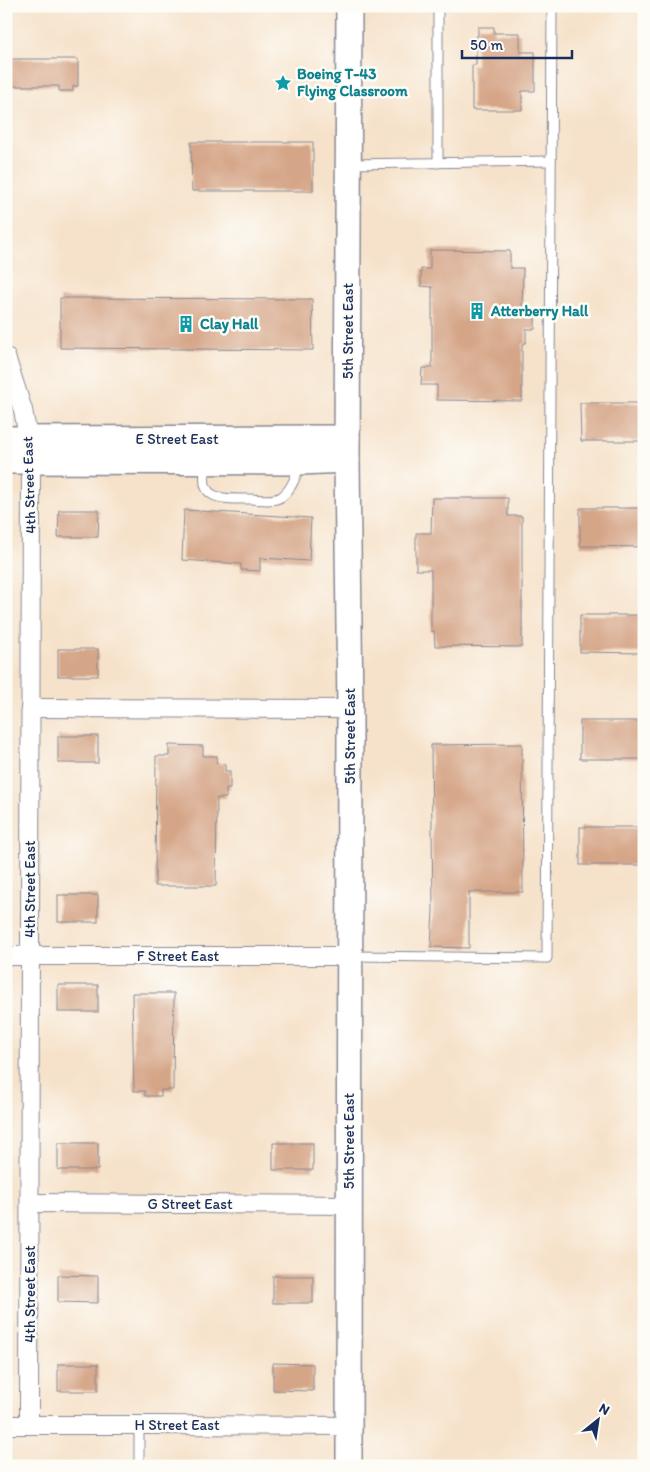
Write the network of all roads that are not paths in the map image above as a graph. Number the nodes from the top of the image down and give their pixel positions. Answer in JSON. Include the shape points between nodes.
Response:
{"nodes":[{"id":1,"x":349,"y":6,"type":"edge"},
{"id":2,"x":438,"y":6,"type":"edge"},
{"id":3,"x":552,"y":6,"type":"edge"},
{"id":4,"x":551,"y":161,"type":"junction"},
{"id":5,"x":438,"y":163,"type":"junction"},
{"id":6,"x":349,"y":164,"type":"junction"},
{"id":7,"x":6,"y":357,"type":"edge"},
{"id":8,"x":22,"y":447,"type":"edge"},
{"id":9,"x":347,"y":449,"type":"junction"},
{"id":10,"x":208,"y":461,"type":"junction"},
{"id":11,"x":6,"y":462,"type":"edge"},
{"id":12,"x":300,"y":462,"type":"junction"},
{"id":13,"x":30,"y":708,"type":"junction"},
{"id":14,"x":350,"y":709,"type":"junction"},
{"id":15,"x":6,"y":956,"type":"edge"},
{"id":16,"x":30,"y":956,"type":"junction"},
{"id":17,"x":349,"y":956,"type":"junction"},
{"id":18,"x":30,"y":1203,"type":"junction"},
{"id":19,"x":349,"y":1205,"type":"junction"},
{"id":20,"x":29,"y":1425,"type":"junction"},
{"id":21,"x":139,"y":1425,"type":"junction"},
{"id":22,"x":6,"y":1426,"type":"edge"},
{"id":23,"x":349,"y":1426,"type":"junction"},
{"id":24,"x":139,"y":1466,"type":"edge"},
{"id":25,"x":348,"y":1466,"type":"edge"}],
"edges":[{"from":1,"to":6,"type":"street","name":"5th Street East"},
{"from":2,"to":5,"type":"lane"},
{"from":3,"to":4,"type":"lane"},
{"from":4,"to":5,"type":"lane"},
{"from":4,"to":17,"type":"lane","via":[[547,958]]},
{"from":5,"to":6,"type":"lane"},
{"from":6,"to":9,"type":"street","name":"5th Street East"},
{"from":7,"to":8,"type":"street","name":"4th Street East","via":[[23,410]]},
{"from":8,"to":9,"type":"street","name":"E Street East"},
{"from":8,"to":10,"type":"street","name":"E Street East"},
{"from":8,"to":11,"type":"street","name":"E Street East"},
{"from":8,"to":13,"type":"street","name":"4th Street East"},
{"from":9,"to":12,"type":"street","name":"E Street East"},
{"from":9,"to":14,"type":"street","name":"5th Street East"},
{"from":10,"to":12,"type":"street","name":"E Street East"},
{"from":10,"to":12,"type":"lane","via":[[203,477],[206,489],[213,497],[224,499],[280,498],[294,481]]},
{"from":13,"to":14,"type":"street"},
{"from":13,"to":16,"type":"street","name":"4th Street East"},
{"from":14,"to":17,"type":"street","name":"5th Street East"},
{"from":15,"to":16,"type":"street","name":"F Street East"},
{"from":16,"to":17,"type":"street","name":"F Street East"},
{"from":16,"to":18,"type":"street","name":"4th Street East"},
{"from":17,"to":19,"type":"street","name":"5th Street East"},
{"from":18,"to":19,"type":"street","name":"G Street East"},
{"from":18,"to":20,"type":"street","name":"4th Street East"},
{"from":19,"to":23,"type":"street","name":"5th Street East"},
{"from":20,"to":21,"type":"street","name":"H Street East"},
{"from":20,"to":22,"type":"street","name":"H Street East"},
{"from":21,"to":23,"type":"street","name":"H Street East"},
{"from":21,"to":24,"type":"lane"},
{"from":23,"to":25,"type":"street","name":"5th Street East"}]}
